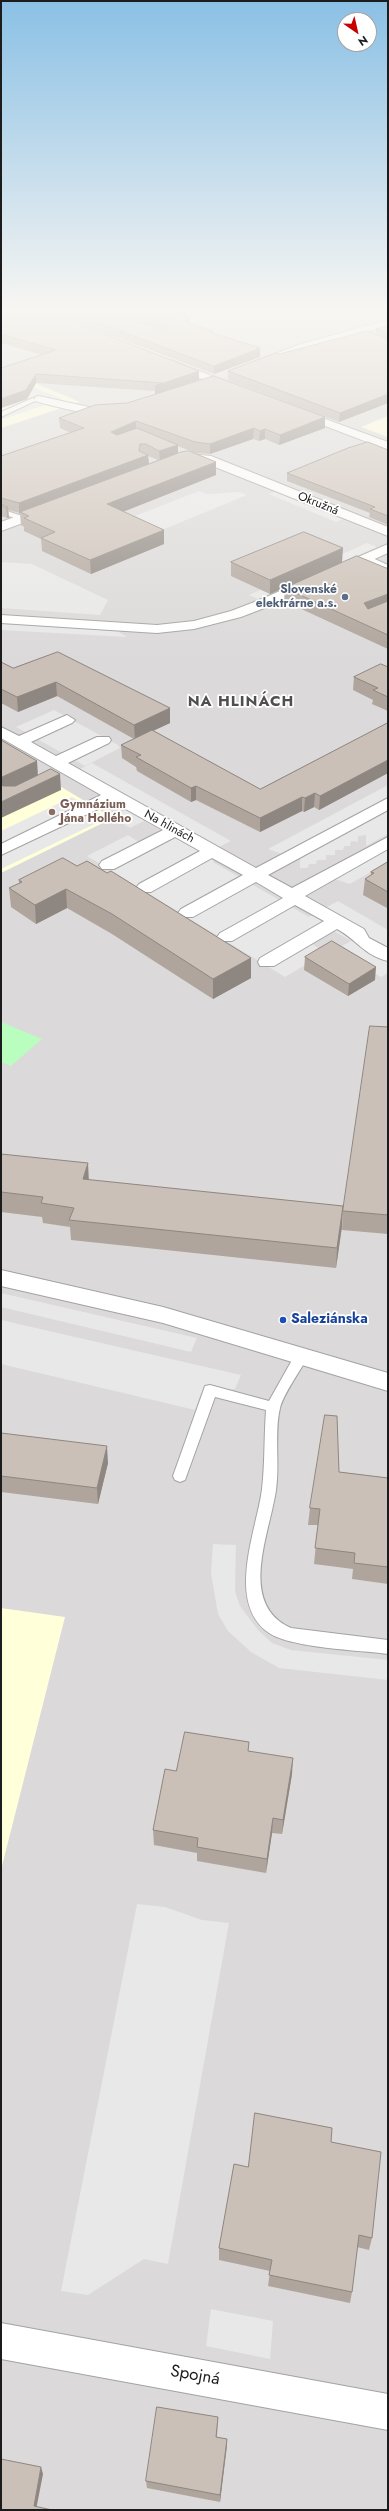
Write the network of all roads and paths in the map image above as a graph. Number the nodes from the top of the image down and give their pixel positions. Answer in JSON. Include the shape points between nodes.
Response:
{"nodes":[{"id":1,"x":336,"y":426,"type":"edge"},
{"id":2,"x":388,"y":446,"type":"edge"},
{"id":3,"x":179,"y":451,"type":"edge"},
{"id":4,"x":197,"y":458,"type":"junction"},
{"id":5,"x":173,"y":462,"type":"edge"},
{"id":6,"x":59,"y":506,"type":"edge"},
{"id":7,"x":2,"y":511,"type":"edge"},
{"id":8,"x":22,"y":519,"type":"junction"},
{"id":9,"x":1,"y":527,"type":"edge"},
{"id":10,"x":388,"y":532,"type":"edge"},
{"id":11,"x":388,"y":548,"type":"edge"},
{"id":12,"x":365,"y":558,"type":"junction"},
{"id":13,"x":388,"y":568,"type":"edge"},
{"id":14,"x":1,"y":619,"type":"edge"},
{"id":15,"x":66,"y":720,"type":"dead end"},
{"id":16,"x":1,"y":732,"type":"edge"},
{"id":17,"x":103,"y":740,"type":"dead end"},
{"id":18,"x":18,"y":742,"type":"junction"},
{"id":19,"x":61,"y":766,"type":"junction"},
{"id":20,"x":48,"y":779,"type":"edge"},
{"id":21,"x":113,"y":796,"type":"junction"},
{"id":22,"x":388,"y":803,"type":"edge"},
{"id":23,"x":175,"y":830,"type":"junction"},
{"id":24,"x":388,"y":842,"type":"edge"},
{"id":25,"x":1,"y":850,"type":"edge"},
{"id":26,"x":212,"y":851,"type":"junction"},
{"id":27,"x":108,"y":865,"type":"dead end"},
{"id":28,"x":254,"y":875,"type":"junction"},
{"id":29,"x":145,"y":888,"type":"dead end"},
{"id":30,"x":293,"y":897,"type":"junction"},
{"id":31,"x":187,"y":913,"type":"dead end"},
{"id":32,"x":337,"y":921,"type":"junction"},
{"id":33,"x":226,"y":937,"type":"dead end"},
{"id":34,"x":388,"y":956,"type":"edge"},
{"id":35,"x":267,"y":962,"type":"dead end"},
{"id":36,"x":1,"y":1278,"type":"edge"},
{"id":37,"x":301,"y":1357,"type":"junction"},
{"id":38,"x":388,"y":1382,"type":"edge"},
{"id":39,"x":273,"y":1407,"type":"junction"},
{"id":40,"x":180,"y":1476,"type":"dead end"},
{"id":41,"x":388,"y":1647,"type":"edge"},
{"id":42,"x":1,"y":2341,"type":"edge"},
{"id":43,"x":388,"y":2412,"type":"edge"}],
"edges":[{"from":1,"to":2,"type":"street"},
{"from":3,"to":4,"type":"lane"},
{"from":4,"to":5,"type":"street","name":"Okružná"},
{"from":4,"to":10,"type":"street","name":"Okružná","via":[[221,465]]},
{"from":6,"to":8,"type":"street"},
{"from":7,"to":8,"type":"lane"},
{"from":8,"to":9,"type":"street"},
{"from":11,"to":12,"type":"street"},
{"from":12,"to":13,"type":"lane"},
{"from":12,"to":14,"type":"street","via":[[255,607],[194,625],[157,629]]},
{"from":15,"to":18,"type":"street"},
{"from":16,"to":18,"type":"street","name":"Na hlinách"},
{"from":17,"to":19,"type":"street"},
{"from":18,"to":19,"type":"street","name":"Na hlinách"},
{"from":19,"to":20,"type":"street"},
{"from":19,"to":21,"type":"street","name":"Na hlinách"},
{"from":21,"to":23,"type":"street","name":"Na hlinách"},
{"from":21,"to":25,"type":"street"},
{"from":22,"to":28,"type":"street"},
{"from":23,"to":26,"type":"street","name":"Na hlinách"},
{"from":23,"to":27,"type":"street"},
{"from":24,"to":30,"type":"street"},
{"from":26,"to":28,"type":"street","name":"Na hlinách"},
{"from":26,"to":29,"type":"street"},
{"from":28,"to":30,"type":"street","name":"Na hlinách"},
{"from":28,"to":31,"type":"street"},
{"from":30,"to":32,"type":"street","name":"Na hlinách"},
{"from":30,"to":33,"type":"street"},
{"from":32,"to":34,"type":"street","name":"Na hlinách","via":[[358,933],[362,941]]},
{"from":32,"to":35,"type":"street"},
{"from":36,"to":37,"type":"street","via":[[163,1316]]},
{"from":37,"to":38,"type":"street"},
{"from":37,"to":39,"type":"lane"},
{"from":39,"to":40,"type":"lane","via":[[210,1390]]},
{"from":39,"to":41,"type":"lane","via":[[269,1490],[254,1556],[254,1590],[261,1615],[274,1628],[289,1635]]},
{"from":42,"to":43,"type":"street","name":"Spojná"}]}
